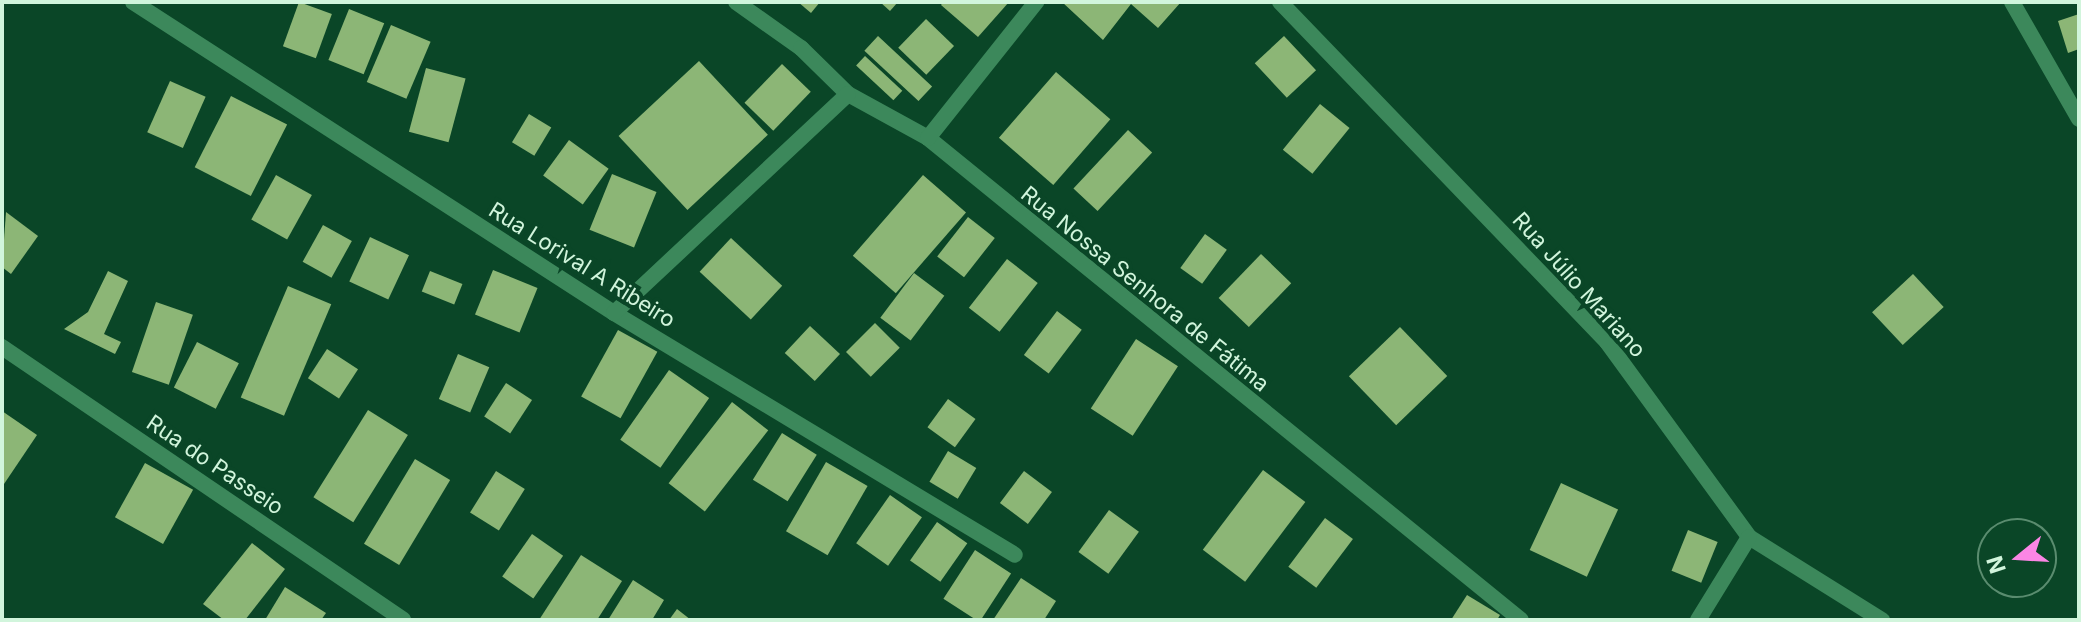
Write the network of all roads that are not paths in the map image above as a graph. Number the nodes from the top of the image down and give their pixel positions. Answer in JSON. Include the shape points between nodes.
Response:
{"nodes":[{"id":1,"x":133,"y":2,"type":"edge"},
{"id":2,"x":736,"y":2,"type":"edge"},
{"id":3,"x":1036,"y":2,"type":"edge"},
{"id":4,"x":1280,"y":2,"type":"edge"},
{"id":5,"x":2012,"y":2,"type":"edge"},
{"id":6,"x":848,"y":94,"type":"junction"},
{"id":7,"x":2079,"y":119,"type":"edge"},
{"id":8,"x":928,"y":138,"type":"junction"},
{"id":9,"x":614,"y":313,"type":"junction"},
{"id":10,"x":2,"y":347,"type":"edge"},
{"id":11,"x":1749,"y":537,"type":"junction"},
{"id":12,"x":1015,"y":555,"type":"dead end"},
{"id":13,"x":403,"y":620,"type":"edge"},
{"id":14,"x":1521,"y":620,"type":"edge"},
{"id":15,"x":1698,"y":620,"type":"edge"},
{"id":16,"x":1882,"y":620,"type":"edge"}],
"edges":[{"from":1,"to":9,"type":"street","name":"Rua Lorival A Ribeiro"},
{"from":2,"to":6,"type":"street","name":"Rua Nossa Senhora de Fátima","via":[[801,48]]},
{"from":3,"to":8,"type":"street"},
{"from":4,"to":11,"type":"street","name":"Rua Júlio Mariano","via":[[1607,342]]},
{"from":5,"to":7,"type":"street"},
{"from":6,"to":8,"type":"street","name":"Rua Nossa Senhora de Fátima"},
{"from":6,"to":9,"type":"street"},
{"from":8,"to":14,"type":"street","name":"Rua Nossa Senhora de Fátima"},
{"from":9,"to":12,"type":"street","name":"Rua Lorival A Ribeiro"},
{"from":10,"to":13,"type":"street","name":"Rua do Passeio"},
{"from":11,"to":15,"type":"street"},
{"from":11,"to":16,"type":"street","name":"Rua Júlio Mariano"}]}
